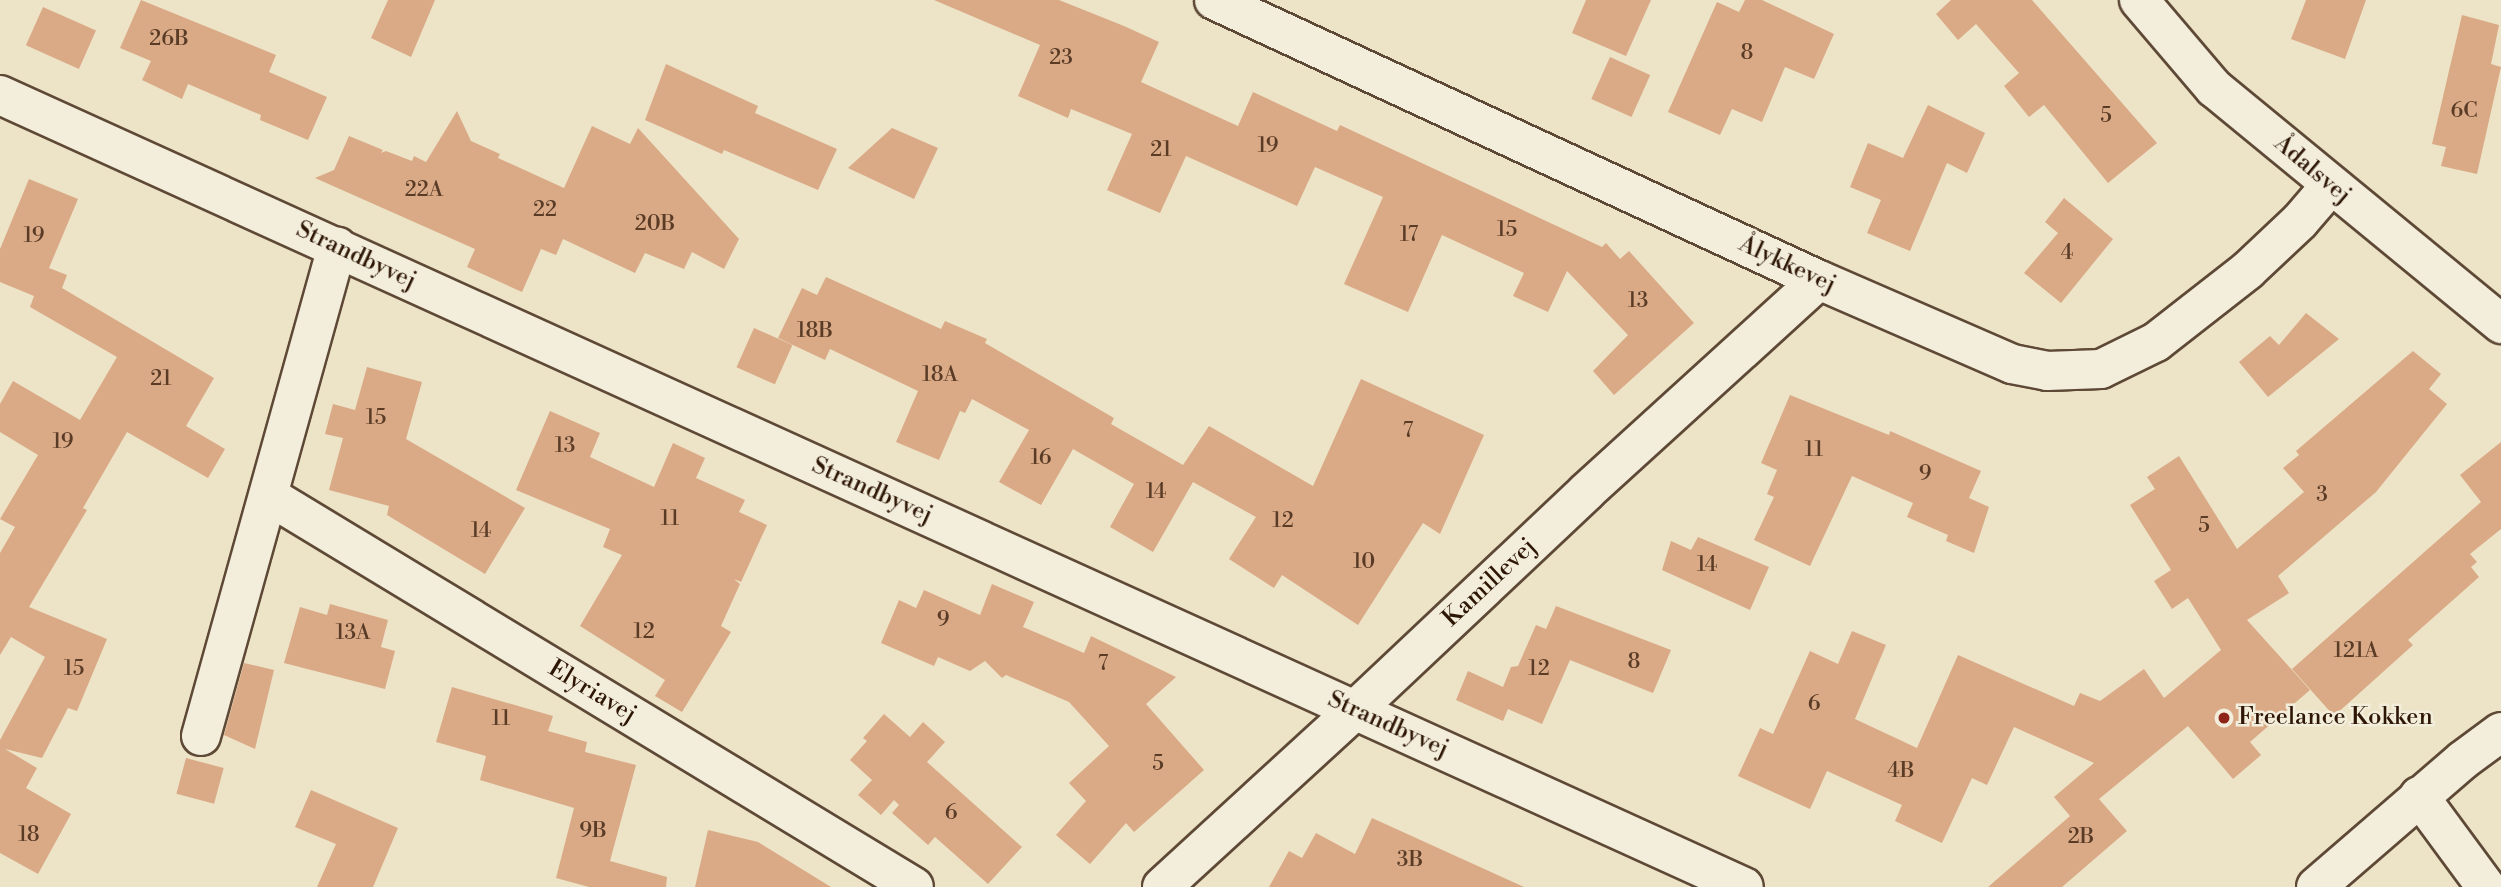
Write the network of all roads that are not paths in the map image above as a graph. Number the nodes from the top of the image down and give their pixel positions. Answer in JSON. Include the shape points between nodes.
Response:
{"nodes":[{"id":1,"x":1214,"y":0,"type":"edge"},
{"id":2,"x":2139,"y":0,"type":"edge"},
{"id":3,"x":0,"y":95,"type":"edge"},
{"id":4,"x":2330,"y":186,"type":"junction"},
{"id":5,"x":337,"y":247,"type":"junction"},
{"id":6,"x":1819,"y":281,"type":"junction"},
{"id":7,"x":2501,"y":324,"type":"edge"},
{"id":8,"x":269,"y":496,"type":"junction"},
{"id":9,"x":1355,"y":710,"type":"junction"},
{"id":10,"x":2501,"y":732,"type":"edge"},
{"id":11,"x":201,"y":736,"type":"dead end"},
{"id":12,"x":2419,"y":796,"type":"junction"},
{"id":13,"x":914,"y":887,"type":"edge"},
{"id":14,"x":1162,"y":887,"type":"edge"},
{"id":15,"x":1744,"y":887,"type":"edge"},
{"id":16,"x":2315,"y":887,"type":"edge"},
{"id":17,"x":2486,"y":887,"type":"edge"}],
"edges":[{"from":1,"to":6,"type":"street","name":"Ålykkevej"},
{"from":2,"to":4,"type":"street","name":"Ådalsvej","via":[[2214,88]]},
{"from":3,"to":5,"type":"street","name":"Strandbyvej"},
{"from":4,"to":6,"type":"street","name":"Ålykkevej","via":[[2300,221],[2218,294],[2156,341],[2101,369],[2047,371],[2012,364]]},
{"from":4,"to":7,"type":"street","name":"Ådalsvej"},
{"from":5,"to":8,"type":"street"},
{"from":5,"to":9,"type":"street","name":"Strandbyvej"},
{"from":6,"to":9,"type":"street","name":"Kamillevej"},
{"from":8,"to":11,"type":"street"},
{"from":8,"to":13,"type":"street","name":"Elyriavej"},
{"from":9,"to":14,"type":"street","name":"Kamillevej"},
{"from":9,"to":15,"type":"street","name":"Strandbyvej"},
{"from":10,"to":12,"type":"street"},
{"from":12,"to":16,"type":"street"},
{"from":12,"to":17,"type":"street"}]}
